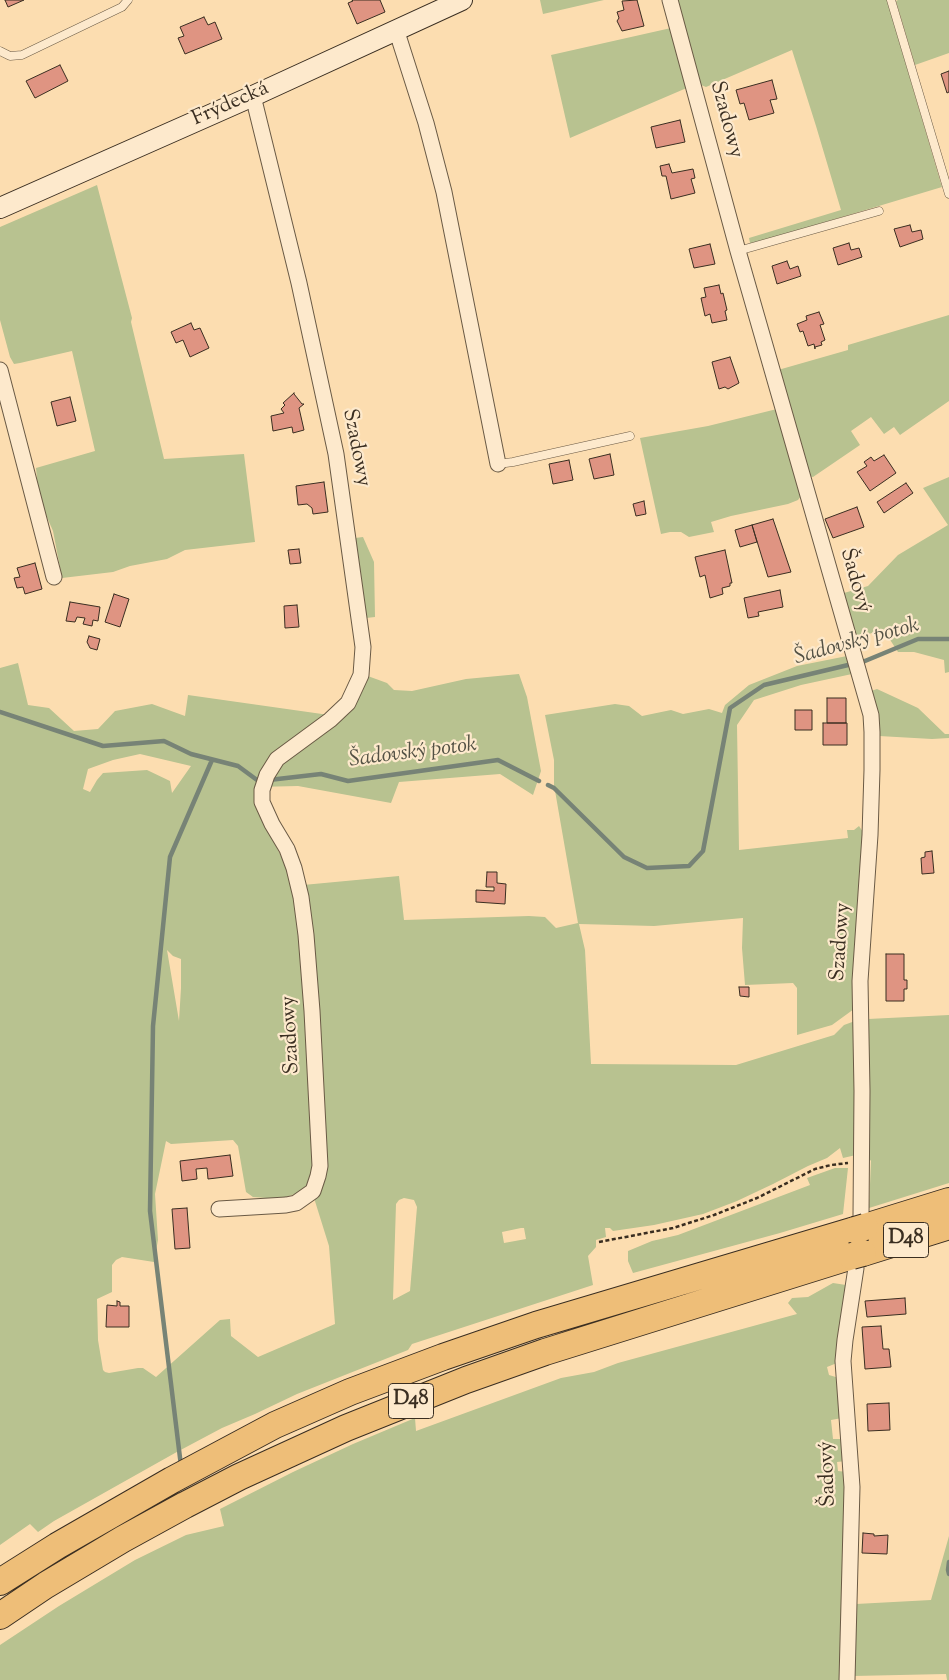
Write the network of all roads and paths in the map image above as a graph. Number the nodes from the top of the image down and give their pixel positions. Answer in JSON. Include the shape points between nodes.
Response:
{"nodes":[{"id":1,"x":128,"y":0,"type":"edge"},
{"id":2,"x":462,"y":0,"type":"edge"},
{"id":3,"x":670,"y":0,"type":"edge"},
{"id":4,"x":891,"y":0,"type":"edge"},
{"id":5,"x":396,"y":29,"type":"junction"},
{"id":6,"x":0,"y":51,"type":"edge"},
{"id":7,"x":253,"y":96,"type":"junction"},
{"id":8,"x":949,"y":194,"type":"edge"},
{"id":9,"x":0,"y":208,"type":"edge"},
{"id":10,"x":879,"y":211,"type":"dead end"},
{"id":11,"x":738,"y":251,"type":"junction"},
{"id":12,"x":0,"y":370,"type":"edge"},
{"id":13,"x":630,"y":436,"type":"dead end"},
{"id":14,"x":498,"y":464,"type":"joint"},
{"id":15,"x":809,"y":500,"type":"joint"},
{"id":16,"x":54,"y":577,"type":"dead end"},
{"id":17,"x":857,"y":672,"type":"joint"},
{"id":18,"x":862,"y":1163,"type":"junction"},
{"id":19,"x":949,"y":1201,"type":"edge"},
{"id":20,"x":218,"y":1209,"type":"dead end"},
{"id":21,"x":949,"y":1226,"type":"edge"},
{"id":22,"x":599,"y":1242,"type":"dead end"},
{"id":23,"x":859,"y":1242,"type":"junction"},
{"id":24,"x":0,"y":1582,"type":"edge"},
{"id":25,"x":0,"y":1616,"type":"edge"},
{"id":26,"x":847,"y":1680,"type":"edge"}],
"edges":[{"from":1,"to":6,"type":"lane","via":[[122,7],[22,55],[10,56]]},
{"from":2,"to":5,"type":"main road","name":"Frýdecká"},
{"from":3,"to":11,"type":"street","name":"Szadowy"},
{"from":4,"to":8,"type":"lane"},
{"from":5,"to":7,"type":"main road","name":"Frýdecká"},
{"from":5,"to":14,"type":"street","via":[[444,192]]},
{"from":7,"to":9,"type":"main road","name":"Frýdecká"},
{"from":7,"to":20,"type":"street","name":"Szadowy","via":[[299,283],[336,454],[363,647],[362,675],[348,703],[277,759],[265,780],[262,802],[287,849],[301,897],[312,1011],[320,1166],[313,1191],[296,1203]]},
{"from":10,"to":11,"type":"lane"},
{"from":11,"to":15,"type":"street","name":"Szadowy"},
{"from":12,"to":16,"type":"street"},
{"from":13,"to":14,"type":"lane"},
{"from":15,"to":17,"type":"street","name":"Šadový"},
{"from":17,"to":18,"type":"street","name":"Szadowy","via":[[871,715],[872,732],[870,835],[860,981]]},
{"from":18,"to":22,"type":"path","via":[[831,1165],[806,1173],[757,1198],[673,1228]]},
{"from":18,"to":23,"type":"street","name":"Szadowy"},
{"from":19,"to":23,"type":"highway","number":"D48"},
{"from":21,"to":23,"type":"highway","number":"D48"},
{"from":23,"to":24,"type":"highway","number":"D48","via":[[536,1325],[350,1392],[274,1425],[172,1480]]},
{"from":23,"to":25,"type":"highway","number":"D48","via":[[466,1380],[346,1428],[184,1505]]},
{"from":23,"to":26,"type":"street","name":"Šadový","via":[[843,1360],[852,1487]]}]}
